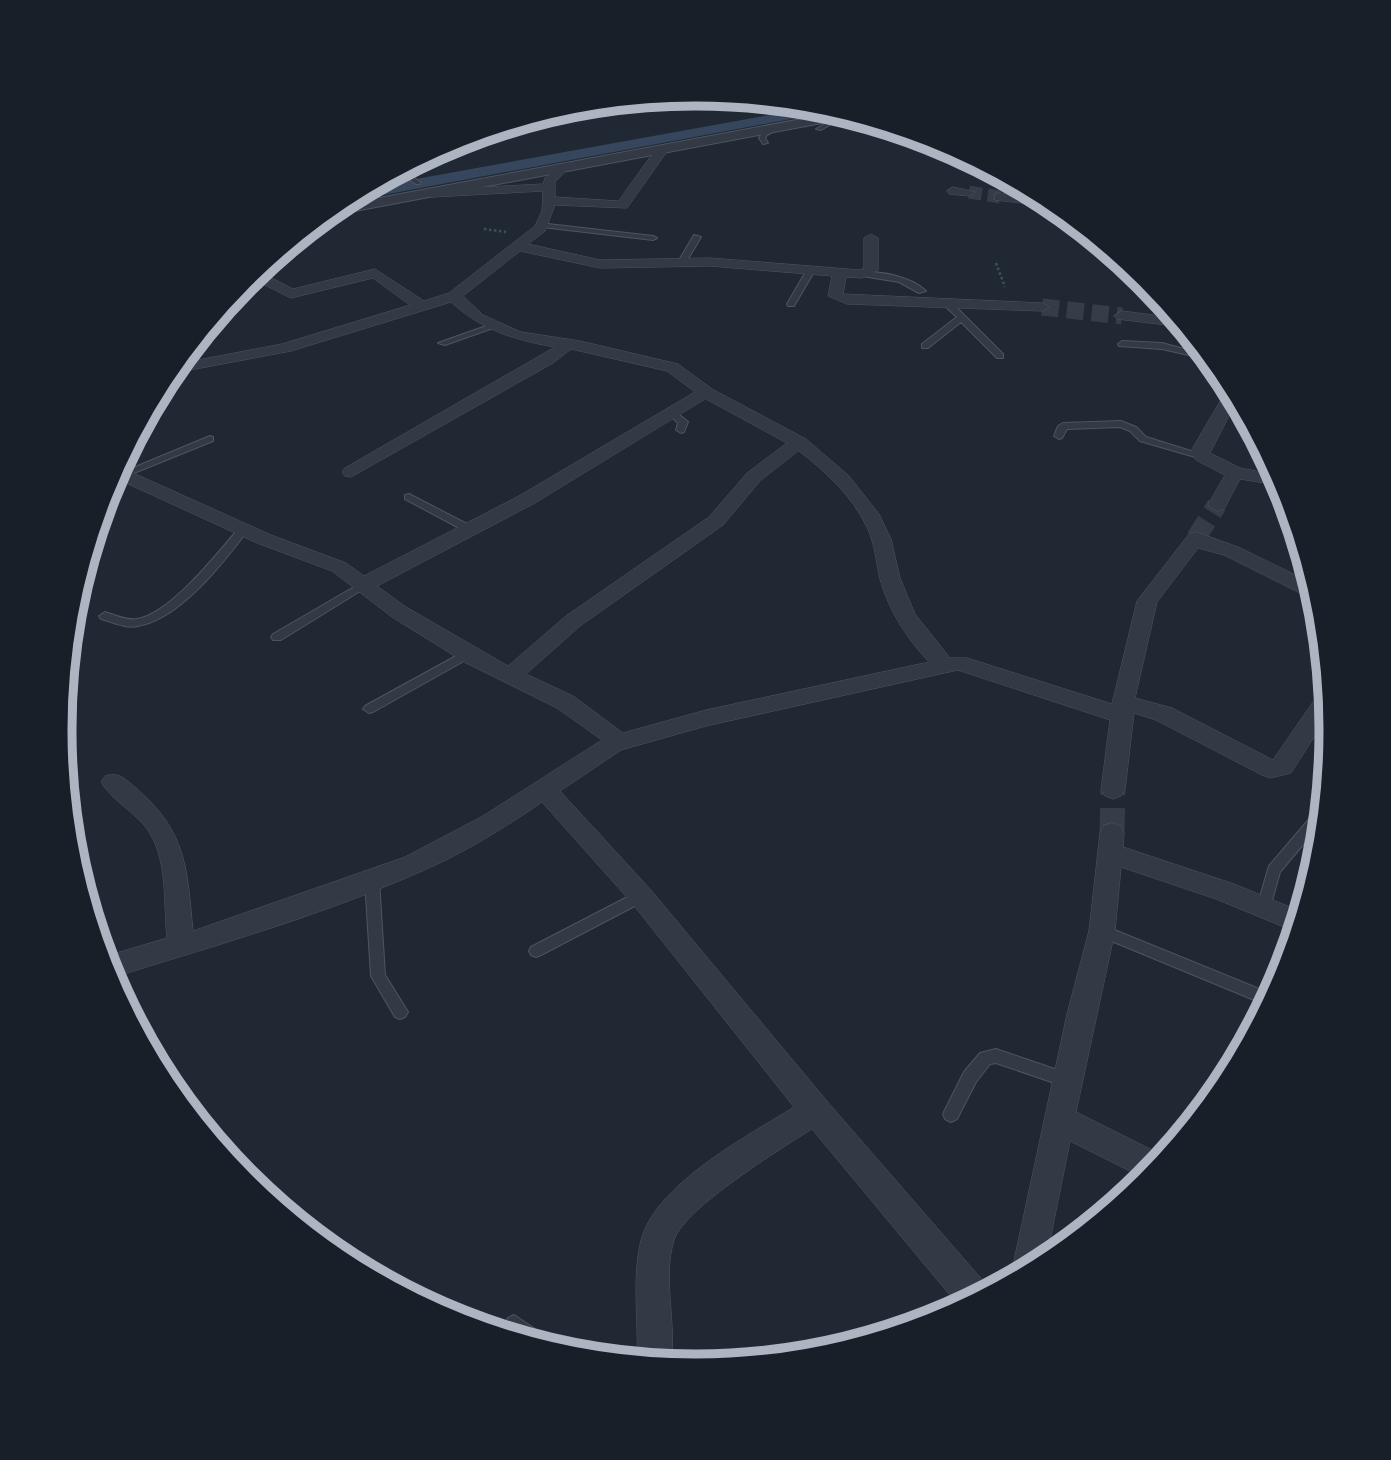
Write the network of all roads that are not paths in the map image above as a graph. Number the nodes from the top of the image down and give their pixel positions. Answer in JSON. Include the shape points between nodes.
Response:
{"nodes":[{"id":1,"x":822,"y":119,"type":"edge"},
{"id":2,"x":832,"y":122,"type":"edge"},
{"id":3,"x":777,"y":128,"type":"junction"},
{"id":4,"x":819,"y":129,"type":"dead end"},
{"id":5,"x":765,"y":143,"type":"dead end"},
{"id":6,"x":662,"y":150,"type":"junction"},
{"id":7,"x":564,"y":168,"type":"junction"},
{"id":8,"x":410,"y":176,"type":"edge"},
{"id":9,"x":418,"y":183,"type":"dead end"},
{"id":10,"x":953,"y":191,"type":"dead end"},
{"id":11,"x":430,"y":192,"type":"junction"},
{"id":12,"x":969,"y":192,"type":"tunnel mouth"},
{"id":13,"x":549,"y":194,"type":"junction"},
{"id":14,"x":1000,"y":197,"type":"tunnel mouth"},
{"id":15,"x":1024,"y":200,"type":"edge"},
{"id":16,"x":355,"y":207,"type":"edge"},
{"id":17,"x":542,"y":225,"type":"junction"},
{"id":18,"x":697,"y":237,"type":"dead end"},
{"id":19,"x":653,"y":238,"type":"dead end"},
{"id":20,"x":871,"y":239,"type":"dead end"},
{"id":21,"x":517,"y":246,"type":"junction"},
{"id":22,"x":682,"y":262,"type":"junction"},
{"id":23,"x":811,"y":270,"type":"junction"},
{"id":24,"x":840,"y":272,"type":"junction"},
{"id":25,"x":862,"y":274,"type":"junction"},
{"id":26,"x":264,"y":280,"type":"edge"},
{"id":27,"x":922,"y":291,"type":"dead end"},
{"id":28,"x":454,"y":296,"type":"junction"},
{"id":29,"x":791,"y":304,"type":"dead end"},
{"id":30,"x":422,"y":306,"type":"junction"},
{"id":31,"x":950,"y":306,"type":"junction"},
{"id":32,"x":1042,"y":307,"type":"tunnel mouth"},
{"id":33,"x":1122,"y":316,"type":"tunnel mouth"},
{"id":34,"x":962,"y":317,"type":"junction"},
{"id":35,"x":1166,"y":321,"type":"edge"},
{"id":36,"x":492,"y":327,"type":"junction"},
{"id":37,"x":442,"y":343,"type":"dead end"},
{"id":38,"x":568,"y":344,"type":"junction"},
{"id":39,"x":1122,"y":344,"type":"dead end"},
{"id":40,"x":925,"y":346,"type":"dead end"},
{"id":41,"x":1193,"y":354,"type":"edge"},
{"id":42,"x":1000,"y":356,"type":"dead end"},
{"id":43,"x":189,"y":367,"type":"edge"},
{"id":44,"x":706,"y":392,"type":"junction"},
{"id":45,"x":1227,"y":404,"type":"edge"},
{"id":46,"x":671,"y":411,"type":"junction"},
{"id":47,"x":681,"y":430,"type":"dead end"},
{"id":48,"x":1059,"y":436,"type":"dead end"},
{"id":49,"x":211,"y":439,"type":"dead end"},
{"id":50,"x":800,"y":443,"type":"junction"},
{"id":51,"x":1202,"y":456,"type":"junction"},
{"id":52,"x":129,"y":469,"type":"edge"},
{"id":53,"x":351,"y":472,"type":"dead end"},
{"id":54,"x":1236,"y":473,"type":"junction"},
{"id":55,"x":126,"y":476,"type":"edge"},
{"id":56,"x":1266,"y":479,"type":"edge"},
{"id":57,"x":410,"y":497,"type":"dead end"},
{"id":58,"x":1217,"y":505,"type":"tunnel mouth"},
{"id":59,"x":467,"y":528,"type":"junction"},
{"id":60,"x":243,"y":530,"type":"junction"},
{"id":61,"x":361,"y":586,"type":"junction"},
{"id":62,"x":1302,"y":586,"type":"edge"},
{"id":63,"x":105,"y":616,"type":"dead end"},
{"id":64,"x":277,"y":637,"type":"dead end"},
{"id":65,"x":467,"y":654,"type":"junction"},
{"id":66,"x":944,"y":664,"type":"junction"},
{"id":67,"x":511,"y":675,"type":"junction"},
{"id":68,"x":369,"y":709,"type":"dead end"},
{"id":69,"x":1124,"y":709,"type":"junction"},
{"id":70,"x":1319,"y":712,"type":"edge"},
{"id":71,"x":620,"y":742,"type":"junction"},
{"id":72,"x":113,"y":782,"type":"dead end"},
{"id":73,"x":545,"y":790,"type":"junction"},
{"id":74,"x":1113,"y":790,"type":"tunnel mouth"},
{"id":75,"x":1311,"y":826,"type":"edge"},
{"id":76,"x":372,"y":880,"type":"junction"},
{"id":77,"x":641,"y":896,"type":"junction"},
{"id":78,"x":1264,"y":907,"type":"junction"},
{"id":79,"x":1290,"y":918,"type":"edge"},
{"id":80,"x":1102,"y":931,"type":"junction"},
{"id":81,"x":181,"y":945,"type":"junction"},
{"id":82,"x":536,"y":951,"type":"dead end"},
{"id":83,"x":117,"y":965,"type":"edge"},
{"id":84,"x":1260,"y":995,"type":"edge"},
{"id":85,"x":400,"y":1012,"type":"dead end"},
{"id":86,"x":1069,"y":1081,"type":"junction"},
{"id":87,"x":815,"y":1110,"type":"junction"},
{"id":88,"x":951,"y":1114,"type":"dead end"},
{"id":89,"x":1060,"y":1120,"type":"junction"},
{"id":90,"x":1144,"y":1163,"type":"edge"},
{"id":91,"x":1031,"y":1256,"type":"edge"},
{"id":92,"x":969,"y":1290,"type":"edge"},
{"id":93,"x":514,"y":1324,"type":"dead end"},
{"id":94,"x":519,"y":1328,"type":"edge"},
{"id":95,"x":654,"y":1352,"type":"edge"}],
"edges":[{"from":1,"to":3,"type":"street"},
{"from":2,"to":4,"type":"lane"},
{"from":3,"to":5,"type":"lane","via":[[764,134]]},
{"from":3,"to":6,"type":"street"},
{"from":6,"to":7,"type":"street"},
{"from":6,"to":13,"type":"street","via":[[622,205]]},
{"from":7,"to":11,"type":"street"},
{"from":7,"to":13,"type":"street","via":[[549,181]]},
{"from":8,"to":9,"type":"lane"},
{"from":10,"to":12,"type":"street"},
{"from":11,"to":13,"type":"street"},
{"from":11,"to":16,"type":"street"},
{"from":13,"to":17,"type":"street"},
{"from":14,"to":15,"type":"street"},
{"from":17,"to":19,"type":"lane"},
{"from":17,"to":21,"type":"street"},
{"from":18,"to":22,"type":"lane"},
{"from":20,"to":25,"type":"street","via":[[871,270]]},
{"from":21,"to":22,"type":"street","via":[[600,264]]},
{"from":21,"to":28,"type":"street"},
{"from":22,"to":23,"type":"street"},
{"from":23,"to":24,"type":"street"},
{"from":23,"to":29,"type":"lane"},
{"from":24,"to":25,"type":"street"},
{"from":24,"to":31,"type":"street","via":[[837,298]]},
{"from":25,"to":27,"type":"lane","via":[[896,279]]},
{"from":26,"to":30,"type":"street","via":[[291,294],[375,273]]},
{"from":28,"to":30,"type":"street"},
{"from":28,"to":36,"type":"street"},
{"from":30,"to":43,"type":"street","via":[[285,348]]},
{"from":31,"to":32,"type":"street"},
{"from":31,"to":34,"type":"lane"},
{"from":33,"to":35,"type":"street"},
{"from":34,"to":40,"type":"lane"},
{"from":34,"to":42,"type":"lane"},
{"from":36,"to":37,"type":"lane"},
{"from":36,"to":38,"type":"street"},
{"from":38,"to":44,"type":"street","via":[[672,367]]},
{"from":38,"to":53,"type":"street"},
{"from":39,"to":41,"type":"lane","via":[[1162,346]]},
{"from":44,"to":46,"type":"street"},
{"from":44,"to":50,"type":"street"},
{"from":45,"to":51,"type":"street","via":[[1200,450]]},
{"from":46,"to":47,"type":"lane","via":[[683,422]]},
{"from":46,"to":59,"type":"street","via":[[526,500]]},
{"from":48,"to":51,"type":"lane","via":[[1063,426],[1121,424],[1143,439]]},
{"from":49,"to":52,"type":"lane"},
{"from":50,"to":66,"type":"street","via":[[823,460],[861,502],[884,544],[904,616],[921,643]]},
{"from":50,"to":67,"type":"street","via":[[751,478],[716,521],[573,621]]},
{"from":51,"to":54,"type":"street"},
{"from":54,"to":56,"type":"street"},
{"from":54,"to":58,"type":"street"},
{"from":55,"to":60,"type":"street"},
{"from":57,"to":59,"type":"lane"},
{"from":59,"to":61,"type":"street"},
{"from":60,"to":61,"type":"street","via":[[324,559]]},
{"from":60,"to":63,"type":"lane","via":[[204,576],[151,618],[129,623]]},
{"from":61,"to":64,"type":"lane"},
{"from":61,"to":65,"type":"street"},
{"from":62,"to":69,"type":"street","via":[[1195,539],[1147,601]]},
{"from":65,"to":67,"type":"street"},
{"from":65,"to":68,"type":"lane"},
{"from":66,"to":69,"type":"street","via":[[988,670]]},
{"from":66,"to":71,"type":"street"},
{"from":67,"to":71,"type":"street","via":[[565,702]]},
{"from":69,"to":70,"type":"street","via":[[1164,714],[1270,769],[1283,766],[1291,757]]},
{"from":69,"to":74,"type":"street"},
{"from":71,"to":73,"type":"street"},
{"from":72,"to":81,"type":"street","via":[[162,832],[174,859]]},
{"from":73,"to":76,"type":"street","via":[[414,864]]},
{"from":73,"to":77,"type":"street"},
{"from":75,"to":78,"type":"lane","via":[[1274,870]]},
{"from":76,"to":81,"type":"street"},
{"from":76,"to":85,"type":"lane","via":[[378,976]]},
{"from":77,"to":82,"type":"lane"},
{"from":77,"to":87,"type":"street"},
{"from":78,"to":79,"type":"street"},
{"from":78,"to":80,"type":"street","via":[[1111,843]]},
{"from":80,"to":84,"type":"lane"},
{"from":80,"to":86,"type":"street"},
{"from":81,"to":83,"type":"street"},
{"from":86,"to":88,"type":"lane","via":[[996,1056],[985,1058]]},
{"from":86,"to":89,"type":"street"},
{"from":87,"to":92,"type":"street"},
{"from":87,"to":95,"type":"street","via":[[705,1184],[658,1236]]},
{"from":89,"to":90,"type":"street"},
{"from":89,"to":91,"type":"street"},
{"from":93,"to":94,"type":"lane"}]}
